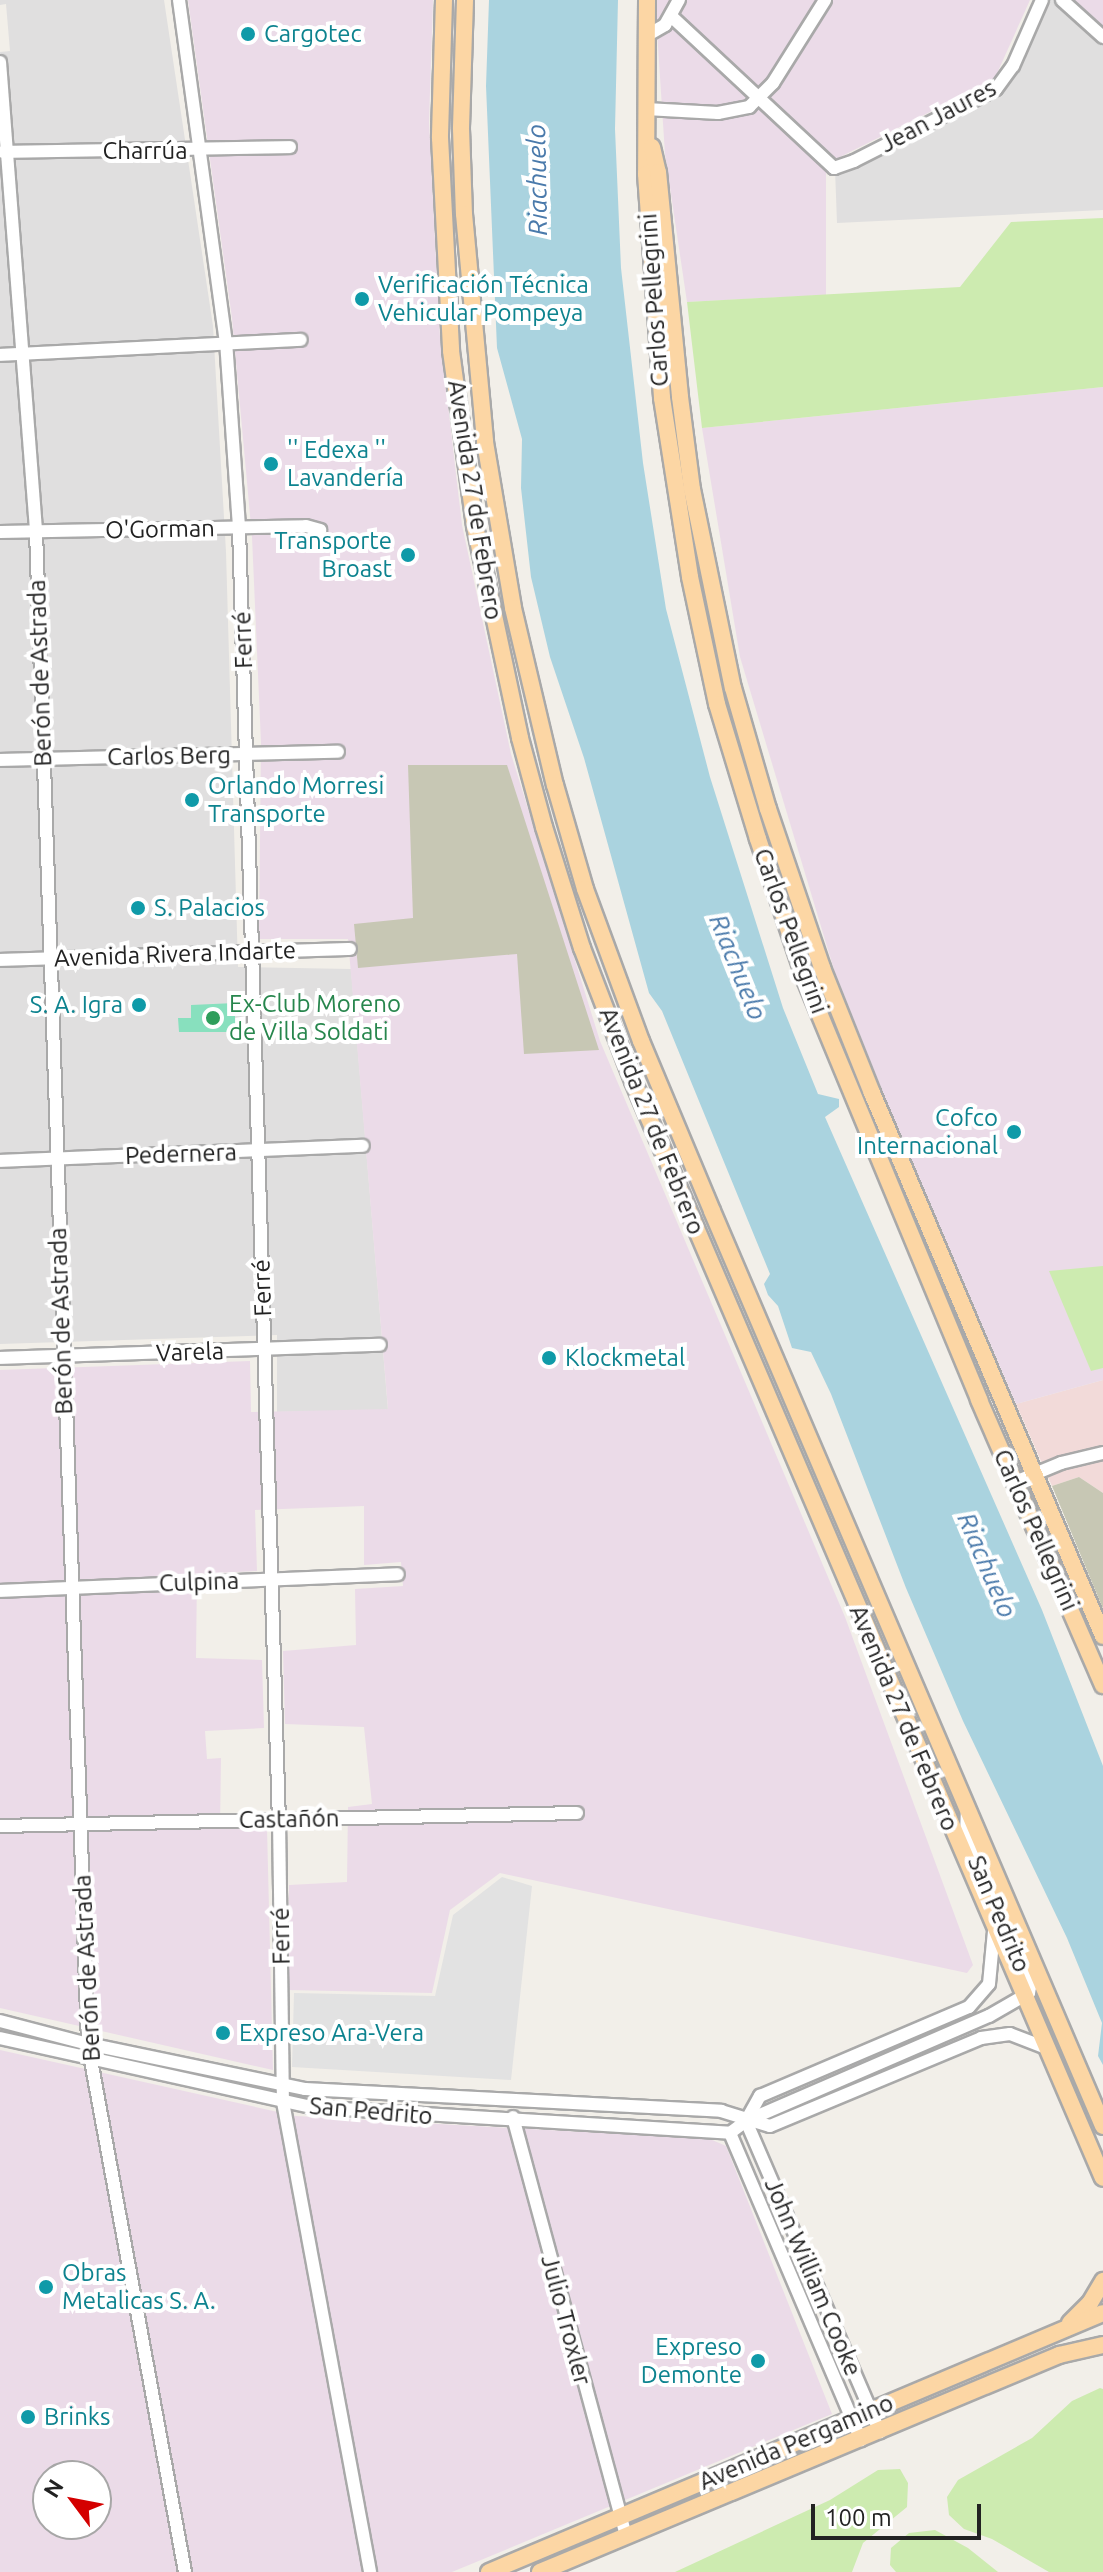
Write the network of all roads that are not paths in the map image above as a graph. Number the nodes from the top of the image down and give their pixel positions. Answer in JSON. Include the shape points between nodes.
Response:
{"nodes":[{"id":1,"x":179,"y":0,"type":"edge"},
{"id":2,"x":444,"y":0,"type":"edge"},
{"id":3,"x":465,"y":0,"type":"edge"},
{"id":4,"x":647,"y":0,"type":"edge"},
{"id":5,"x":679,"y":0,"type":"edge"},
{"id":6,"x":825,"y":0,"type":"edge"},
{"id":7,"x":1042,"y":0,"type":"edge"},
{"id":8,"x":1062,"y":0,"type":"edge"},
{"id":9,"x":671,"y":16,"type":"junction"},
{"id":10,"x":646,"y":36,"type":"junction"},
{"id":11,"x":1103,"y":37,"type":"edge"},
{"id":12,"x":0,"y":62,"type":"edge"},
{"id":13,"x":758,"y":100,"type":"junction"},
{"id":14,"x":646,"y":109,"type":"junction"},
{"id":15,"x":648,"y":131,"type":"junction"},
{"id":16,"x":290,"y":147,"type":"dead end"},
{"id":17,"x":197,"y":151,"type":"junction"},
{"id":18,"x":4,"y":152,"type":"edge"},
{"id":19,"x":301,"y":340,"type":"dead end"},
{"id":20,"x":226,"y":341,"type":"junction"},
{"id":21,"x":24,"y":354,"type":"junction"},
{"id":22,"x":0,"y":355,"type":"edge"},
{"id":23,"x":497,"y":524,"type":"junction"},
{"id":24,"x":475,"y":526,"type":"junction"},
{"id":25,"x":239,"y":528,"type":"junction"},
{"id":26,"x":320,"y":530,"type":"dead end"},
{"id":27,"x":36,"y":531,"type":"junction"},
{"id":28,"x":0,"y":532,"type":"edge"},
{"id":29,"x":544,"y":741,"type":"junction"},
{"id":30,"x":523,"y":748,"type":"junction"},
{"id":31,"x":338,"y":752,"type":"dead end"},
{"id":32,"x":247,"y":754,"type":"junction"},
{"id":33,"x":43,"y":759,"type":"junction"},
{"id":34,"x":0,"y":760,"type":"edge"},
{"id":35,"x":350,"y":949,"type":"dead end"},
{"id":36,"x":252,"y":950,"type":"junction"},
{"id":37,"x":48,"y":959,"type":"junction"},
{"id":38,"x":0,"y":960,"type":"edge"},
{"id":39,"x":363,"y":1146,"type":"dead end"},
{"id":40,"x":257,"y":1152,"type":"junction"},
{"id":41,"x":55,"y":1158,"type":"junction"},
{"id":42,"x":0,"y":1161,"type":"edge"},
{"id":43,"x":728,"y":1248,"type":"junction"},
{"id":44,"x":708,"y":1257,"type":"junction"},
{"id":45,"x":380,"y":1345,"type":"dead end"},
{"id":46,"x":264,"y":1349,"type":"junction"},
{"id":47,"x":62,"y":1356,"type":"junction"},
{"id":48,"x":0,"y":1358,"type":"edge"},
{"id":49,"x":1103,"y":1453,"type":"edge"},
{"id":50,"x":1035,"y":1475,"type":"junction"},
{"id":51,"x":1015,"y":1482,"type":"junction"},
{"id":52,"x":398,"y":1574,"type":"dead end"},
{"id":53,"x":269,"y":1579,"type":"junction"},
{"id":54,"x":73,"y":1587,"type":"junction"},
{"id":55,"x":0,"y":1591,"type":"edge"},
{"id":56,"x":1103,"y":1636,"type":"edge"},
{"id":57,"x":1103,"y":1685,"type":"edge"},
{"id":58,"x":967,"y":1812,"type":"junction"},
{"id":59,"x":577,"y":1813,"type":"dead end"},
{"id":60,"x":279,"y":1819,"type":"junction"},
{"id":61,"x":0,"y":1826,"type":"edge"},
{"id":62,"x":81,"y":1826,"type":"junction"},
{"id":63,"x":994,"y":1931,"type":"junction"},
{"id":64,"x":1024,"y":1998,"type":"junction"},
{"id":65,"x":0,"y":2021,"type":"edge"},
{"id":66,"x":0,"y":2038,"type":"edge"},
{"id":67,"x":88,"y":2044,"type":"junction"},
{"id":68,"x":1047,"y":2048,"type":"junction"},
{"id":69,"x":90,"y":2061,"type":"junction"},
{"id":70,"x":282,"y":2085,"type":"junction"},
{"id":71,"x":283,"y":2102,"type":"junction"},
{"id":72,"x":514,"y":2102,"type":"junction"},
{"id":73,"x":746,"y":2121,"type":"junction"},
{"id":74,"x":513,"y":2122,"type":"junction"},
{"id":75,"x":1103,"y":2126,"type":"edge"},
{"id":76,"x":730,"y":2133,"type":"junction"},
{"id":77,"x":1103,"y":2178,"type":"edge"},
{"id":78,"x":1103,"y":2281,"type":"edge"},
{"id":79,"x":1103,"y":2313,"type":"edge"},
{"id":80,"x":1057,"y":2332,"type":"junction"},
{"id":81,"x":1103,"y":2345,"type":"edge"},
{"id":82,"x":871,"y":2411,"type":"junction"},
{"id":83,"x":852,"y":2419,"type":"junction"},
{"id":84,"x":880,"y":2432,"type":"junction"},
{"id":85,"x":861,"y":2440,"type":"junction"},
{"id":86,"x":620,"y":2517,"type":"junction"},
{"id":87,"x":626,"y":2537,"type":"junction"},
{"id":88,"x":185,"y":2572,"type":"edge"},
{"id":89,"x":370,"y":2572,"type":"edge"},
{"id":90,"x":489,"y":2572,"type":"edge"},
{"id":91,"x":540,"y":2572,"type":"edge"}],
"edges":[{"from":1,"to":17,"type":"street","name":"Ferré"},
{"from":2,"to":24,"type":"main road","name":"Avenida 27 de Febrero","via":[[440,138],[445,275]]},
{"from":3,"to":23,"type":"main road","name":"Avenida 27 de Febrero","via":[[464,214],[477,377]]},
{"from":4,"to":10,"type":"main road","name":"Carlos Pellegrini"},
{"from":5,"to":9,"type":"street"},
{"from":6,"to":13,"type":"street"},
{"from":7,"to":13,"type":"street","name":"Jean Jaures","via":[[1013,66],[996,89],[854,161],[834,168]]},
{"from":8,"to":11,"type":"street"},
{"from":9,"to":10,"type":"street"},
{"from":9,"to":13,"type":"street"},
{"from":10,"to":14,"type":"main road","name":"Carlos Pellegrini"},
{"from":12,"to":18,"type":"street","name":"Berón de Astrada"},
{"from":13,"to":14,"type":"street","via":[[729,113]]},
{"from":14,"to":15,"type":"main road","name":"Carlos Pellegrini"},
{"from":15,"to":50,"type":"main road","name":"Carlos Pellegrini","via":[[658,172],[692,489],[741,720],[822,968]]},
{"from":15,"to":51,"type":"main road","name":"Carlos Pellegrini","via":[[648,228],[662,398],[690,577],[717,704],[791,942]]},
{"from":16,"to":17,"type":"street","name":"Charrúa"},
{"from":17,"to":18,"type":"street","name":"Charrúa"},
{"from":17,"to":20,"type":"street","name":"Ferré"},
{"from":18,"to":21,"type":"street","name":"Berón de Astrada"},
{"from":19,"to":20,"type":"street"},
{"from":20,"to":21,"type":"street"},
{"from":20,"to":25,"type":"street","name":"Ferré"},
{"from":21,"to":22,"type":"street"},
{"from":21,"to":27,"type":"street","name":"Berón de Astrada"},
{"from":23,"to":24,"type":"main road"},
{"from":23,"to":29,"type":"main road","name":"Avenida 27 de Febrero"},
{"from":24,"to":30,"type":"main road","name":"Avenida 27 de Febrero"},
{"from":25,"to":26,"type":"street","name":"O'Gorman"},
{"from":25,"to":27,"type":"street","name":"O'Gorman"},
{"from":25,"to":32,"type":"street","name":"Ferré"},
{"from":27,"to":28,"type":"street","name":"O'Gorman"},
{"from":27,"to":33,"type":"street","name":"Berón de Astrada"},
{"from":29,"to":30,"type":"main road"},
{"from":29,"to":43,"type":"main road","name":"Avenida 27 de Febrero","via":[[553,742],[560,770],[555,785],[585,889],[641,1041]]},
{"from":30,"to":44,"type":"main road","name":"Avenida 27 de Febrero","via":[[582,948]]},
{"from":31,"to":32,"type":"street","name":"Carlos Berg"},
{"from":32,"to":33,"type":"street","name":"Carlos Berg"},
{"from":32,"to":36,"type":"street","name":"Ferré"},
{"from":33,"to":34,"type":"street","name":"Carlos Berg"},
{"from":33,"to":37,"type":"street","name":"Berón de Astrada"},
{"from":35,"to":36,"type":"street","name":"Avenida Rivera Indarte"},
{"from":36,"to":37,"type":"street","name":"Avenida Rivera Indarte"},
{"from":36,"to":40,"type":"street","name":"Ferré"},
{"from":37,"to":38,"type":"street","name":"Avenida Rivera Indarte"},
{"from":37,"to":41,"type":"street","name":"Berón de Astrada"},
{"from":39,"to":40,"type":"street","name":"Pedernera"},
{"from":40,"to":41,"type":"street","name":"Pedernera"},
{"from":40,"to":46,"type":"street","name":"Ferré"},
{"from":41,"to":42,"type":"street","name":"Pedernera"},
{"from":41,"to":47,"type":"street","name":"Berón de Astrada"},
{"from":43,"to":44,"type":"main road"},
{"from":43,"to":58,"type":"main road","name":"Avenida 27 de Febrero","via":[[739,1249],[756,1288],[752,1306]]},
{"from":44,"to":63,"type":"main road","name":"Avenida 27 de Febrero"},
{"from":45,"to":46,"type":"street","name":"Varela"},
{"from":46,"to":47,"type":"street","name":"Varela"},
{"from":46,"to":53,"type":"street","name":"Ferré"},
{"from":47,"to":48,"type":"street","name":"Varela"},
{"from":47,"to":54,"type":"street","name":"Berón de Astrada"},
{"from":49,"to":50,"type":"street"},
{"from":50,"to":51,"type":"street"},
{"from":50,"to":56,"type":"main road","name":"Carlos Pellegrini"},
{"from":51,"to":57,"type":"main road","name":"Carlos Pellegrini"},
{"from":52,"to":53,"type":"street","name":"Culpina"},
{"from":53,"to":54,"type":"street","name":"Culpina"},
{"from":53,"to":60,"type":"street","name":"Ferré"},
{"from":54,"to":55,"type":"street","name":"Culpina"},
{"from":54,"to":62,"type":"street","name":"Berón de Astrada"},
{"from":58,"to":64,"type":"street","name":"San Pedrito","via":[[966,1836],[1030,1987]]},
{"from":58,"to":75,"type":"main road","name":"Avenida 27 de Febrero"},
{"from":59,"to":60,"type":"street","name":"Castañón"},
{"from":60,"to":62,"type":"street","name":"Castañón"},
{"from":60,"to":70,"type":"street","name":"Ferré"},
{"from":61,"to":62,"type":"street","name":"Castañón"},
{"from":62,"to":67,"type":"street","name":"Berón de Astrada"},
{"from":63,"to":64,"type":"main road","name":"Avenida 27 de Febrero"},
{"from":63,"to":73,"type":"street","name":"San Pedrito","via":[[989,1984],[969,2007],[760,2096]]},
{"from":64,"to":68,"type":"main road","name":"Avenida 27 de Febrero"},
{"from":64,"to":73,"type":"street","name":"San Pedrito"},
{"from":65,"to":67,"type":"street","name":"San Pedrito"},
{"from":66,"to":69,"type":"street","name":"San Pedrito"},
{"from":67,"to":69,"type":"street","name":"Berón de Astrada"},
{"from":67,"to":70,"type":"street","name":"San Pedrito"},
{"from":68,"to":73,"type":"street","name":"San Pedrito","via":[[1026,2038],[995,2035],[770,2126]]},
{"from":68,"to":77,"type":"main road","name":"Avenida 27 de Febrero"},
{"from":69,"to":71,"type":"street","name":"San Pedrito"},
{"from":69,"to":88,"type":"street","name":"Berón de Astrada"},
{"from":70,"to":71,"type":"street","name":"Ferré"},
{"from":70,"to":72,"type":"street","name":"San Pedrito"},
{"from":71,"to":74,"type":"street","name":"San Pedrito"},
{"from":71,"to":89,"type":"street","name":"Ferré"},
{"from":72,"to":73,"type":"street","name":"San Pedrito","via":[[721,2111]]},
{"from":72,"to":74,"type":"street","name":"Julio Troxler"},
{"from":73,"to":76,"type":"street","name":"San Pedrito"},
{"from":73,"to":82,"type":"street","name":"John William Cooke"},
{"from":74,"to":76,"type":"street","name":"San Pedrito"},
{"from":74,"to":86,"type":"street","name":"Julio Troxler"},
{"from":76,"to":83,"type":"street","name":"John William Cooke"},
{"from":78,"to":80,"type":"main road","via":[[1090,2303]]},
{"from":79,"to":80,"type":"main road","name":"Avenida Pergamino"},
{"from":80,"to":82,"type":"main road","name":"Avenida Pergamino"},
{"from":81,"to":84,"type":"main road","name":"Avenida Pergamino","via":[[1059,2355]]},
{"from":82,"to":83,"type":"main road","name":"Avenida Pergamino"},
{"from":82,"to":84,"type":"street","name":"John William Cooke"},
{"from":83,"to":85,"type":"street","name":"John William Cooke"},
{"from":83,"to":86,"type":"main road","name":"Avenida Pergamino"},
{"from":84,"to":85,"type":"main road","name":"Avenida Pergamino"},
{"from":85,"to":87,"type":"main road","name":"Avenida Pergamino"},
{"from":86,"to":87,"type":"street","name":"Julio Troxler"},
{"from":86,"to":90,"type":"main road","name":"Avenida Pergamino"},
{"from":87,"to":91,"type":"main road","name":"Avenida Pergamino"}]}
